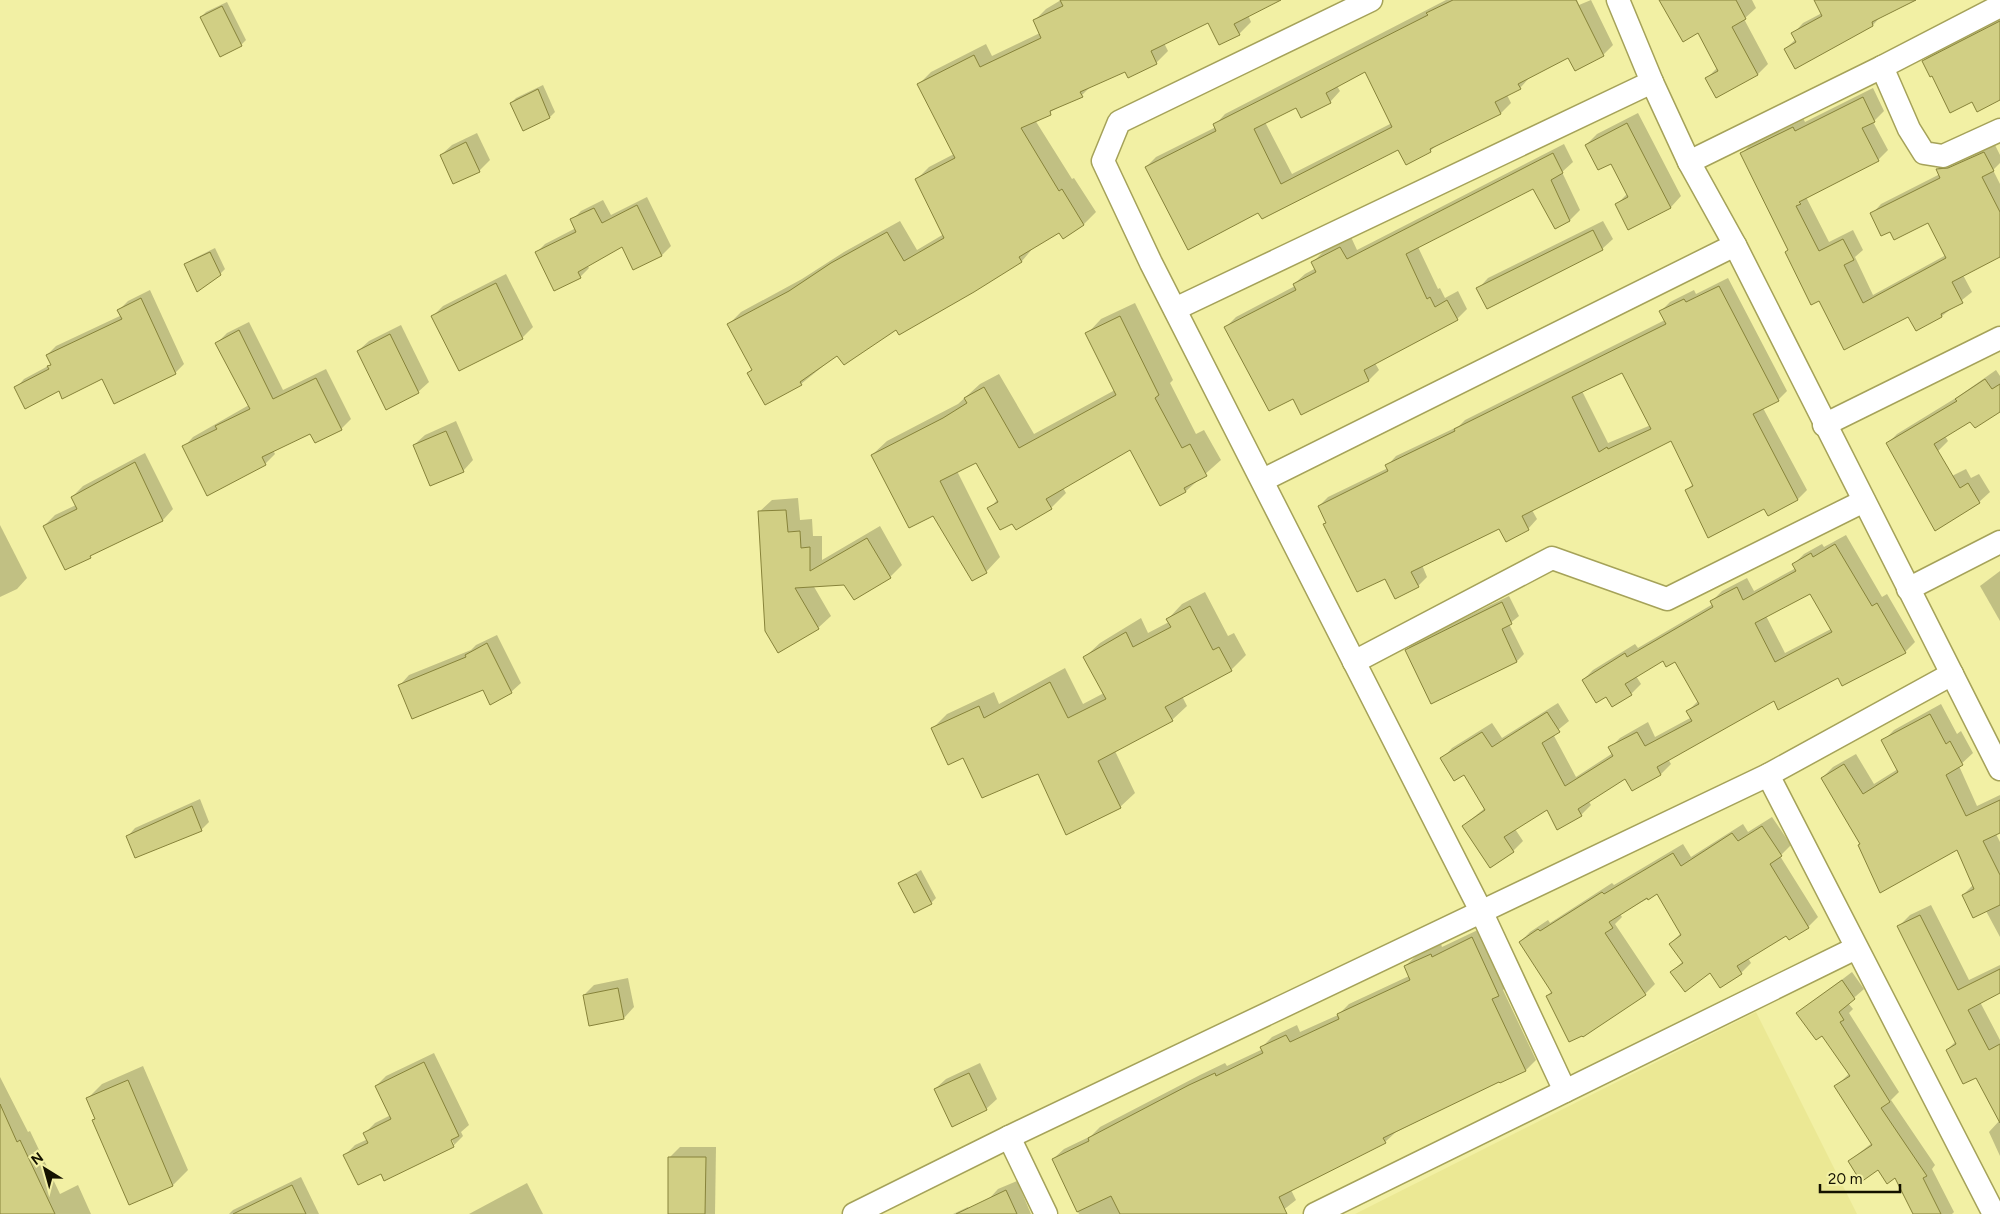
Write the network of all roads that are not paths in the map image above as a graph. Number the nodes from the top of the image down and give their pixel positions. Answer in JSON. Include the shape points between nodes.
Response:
{"nodes":[{"id":1,"x":1371,"y":0,"type":"edge"},
{"id":2,"x":1618,"y":0,"type":"edge"},
{"id":3,"x":2000,"y":6,"type":"edge"},
{"id":4,"x":1882,"y":67,"type":"junction"},
{"id":5,"x":1652,"y":82,"type":"junction"},
{"id":6,"x":2000,"y":130,"type":"edge"},
{"id":7,"x":1689,"y":162,"type":"junction"},
{"id":8,"x":1735,"y":245,"type":"junction"},
{"id":9,"x":1175,"y":309,"type":"junction"},
{"id":10,"x":2000,"y":338,"type":"edge"},
{"id":11,"x":1824,"y":425,"type":"junction"},
{"id":12,"x":1263,"y":480,"type":"junction"},
{"id":13,"x":1864,"y":501,"type":"junction"},
{"id":14,"x":2000,"y":542,"type":"edge"},
{"id":15,"x":1908,"y":589,"type":"junction"},
{"id":16,"x":1354,"y":662,"type":"junction"},
{"id":17,"x":1952,"y":674,"type":"junction"},
{"id":18,"x":2000,"y":769,"type":"edge"},
{"id":19,"x":1768,"y":775,"type":"junction"},
{"id":20,"x":1481,"y":911,"type":"junction"},
{"id":21,"x":1856,"y":948,"type":"junction"},
{"id":22,"x":1565,"y":1091,"type":"junction"},
{"id":23,"x":1009,"y":1137,"type":"junction"},
{"id":24,"x":854,"y":1214,"type":"edge"},
{"id":25,"x":1046,"y":1214,"type":"edge"},
{"id":26,"x":1315,"y":1214,"type":"edge"},
{"id":27,"x":1994,"y":1214,"type":"edge"}],
"edges":[{"from":1,"to":9,"type":"street","via":[[1119,122],[1103,161]]},
{"from":2,"to":5,"type":"street"},
{"from":3,"to":4,"type":"street"},
{"from":4,"to":6,"type":"street","via":[[1909,128],[1924,153],[1943,156]]},
{"from":4,"to":7,"type":"street"},
{"from":5,"to":7,"type":"street"},
{"from":5,"to":9,"type":"street"},
{"from":7,"to":8,"type":"street"},
{"from":8,"to":11,"type":"street"},
{"from":8,"to":12,"type":"street"},
{"from":9,"to":12,"type":"street"},
{"from":10,"to":11,"type":"street"},
{"from":11,"to":13,"type":"street"},
{"from":12,"to":16,"type":"street"},
{"from":13,"to":15,"type":"street"},
{"from":13,"to":16,"type":"street","via":[[1667,599],[1552,558]]},
{"from":14,"to":15,"type":"street"},
{"from":15,"to":17,"type":"street"},
{"from":16,"to":20,"type":"street"},
{"from":17,"to":18,"type":"street"},
{"from":17,"to":19,"type":"street"},
{"from":19,"to":20,"type":"street"},
{"from":19,"to":21,"type":"street"},
{"from":20,"to":22,"type":"street"},
{"from":20,"to":23,"type":"street"},
{"from":21,"to":22,"type":"street"},
{"from":21,"to":27,"type":"street"},
{"from":22,"to":26,"type":"street"},
{"from":23,"to":24,"type":"street"},
{"from":23,"to":25,"type":"street"}]}
